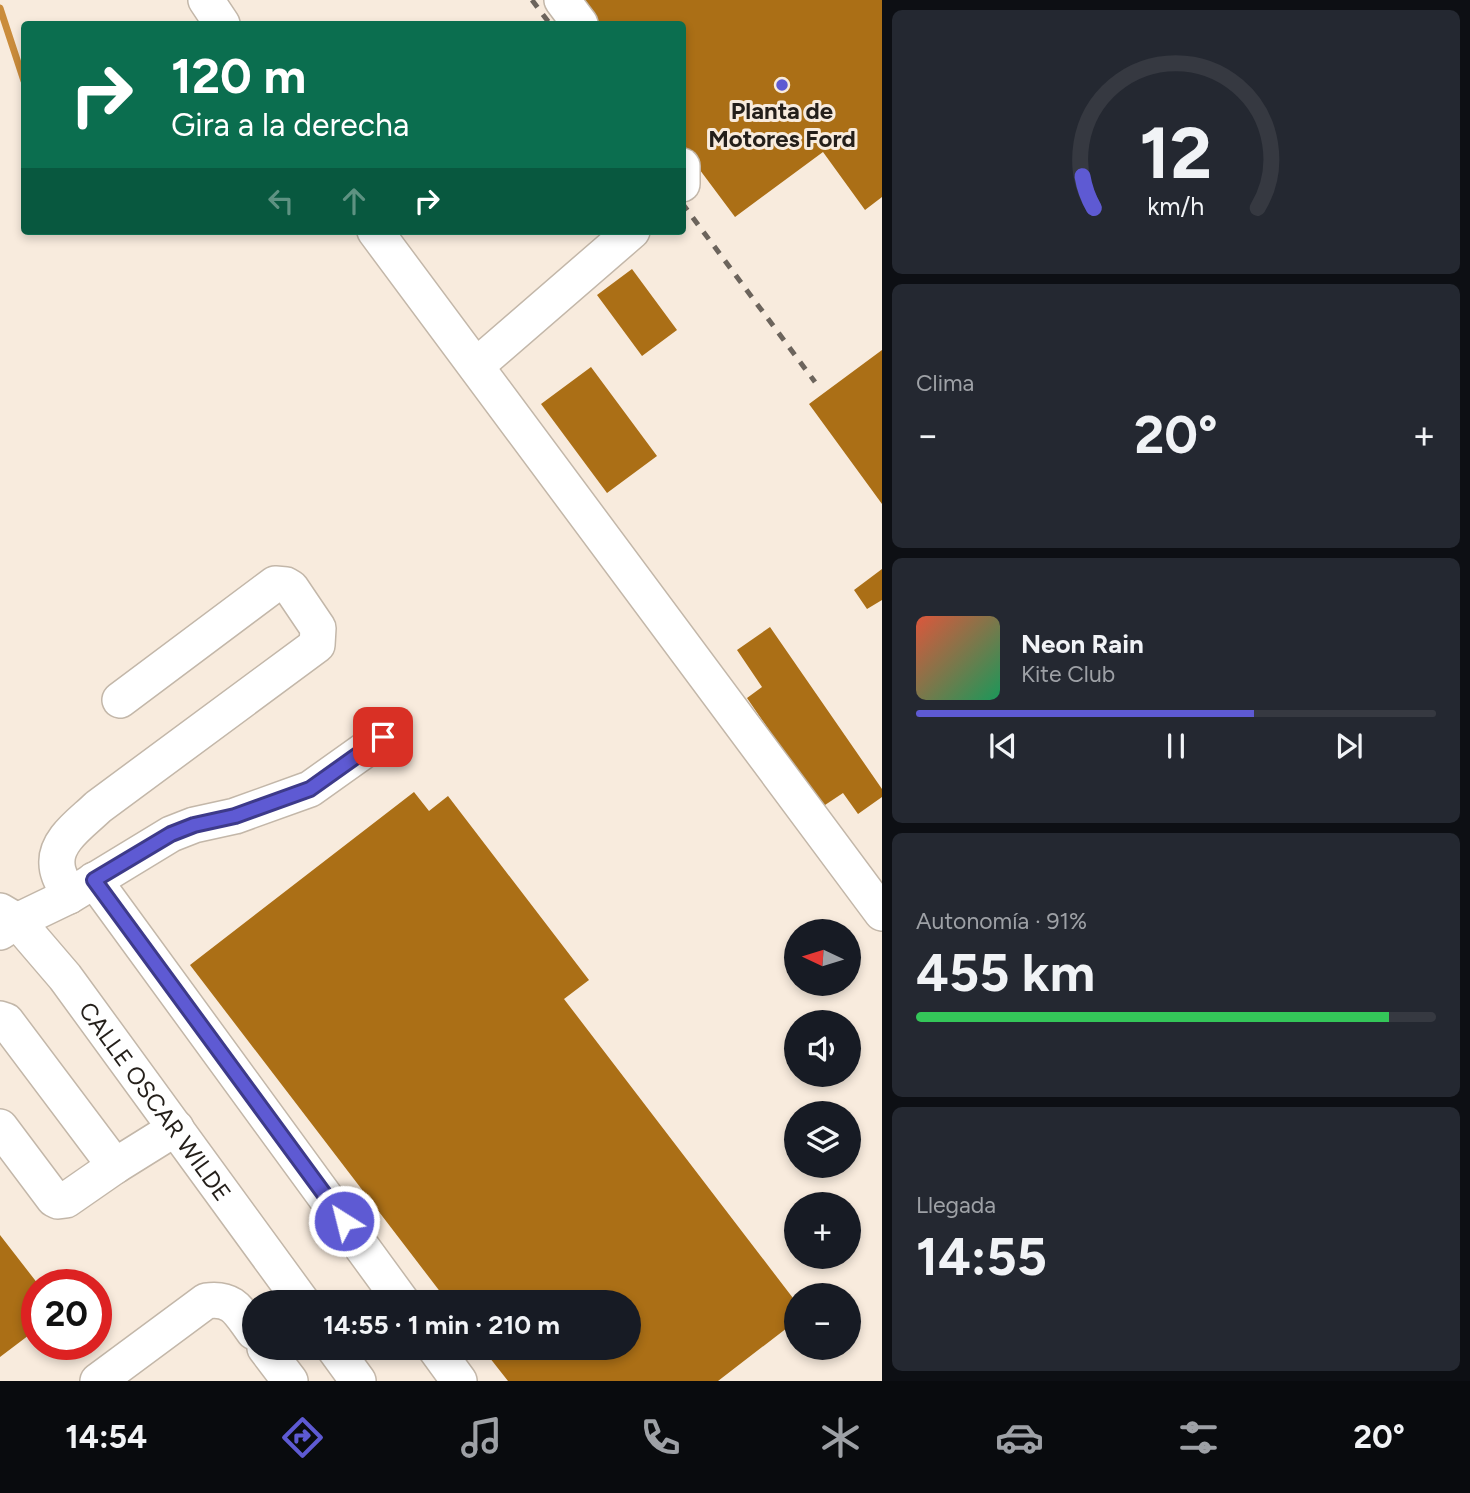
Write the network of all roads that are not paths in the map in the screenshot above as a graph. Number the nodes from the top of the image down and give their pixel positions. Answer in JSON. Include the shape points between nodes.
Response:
{"nodes":[{"id":1,"x":206,"y":0,"type":"edge"},
{"id":2,"x":562,"y":0,"type":"edge"},
{"id":3,"x":220,"y":21,"type":"edge"},
{"id":4,"x":578,"y":21,"type":"edge"},
{"id":5,"x":378,"y":235,"type":"edge"},
{"id":6,"x":627,"y":235,"type":"edge"},
{"id":7,"x":476,"y":366,"type":"junction"},
{"id":8,"x":120,"y":700,"type":"dead end"},
{"id":9,"x":383,"y":737,"type":"dead end"},
{"id":10,"x":82,"y":888,"type":"junction"},
{"id":11,"x":882,"y":913,"type":"edge"},
{"id":12,"x":6,"y":921,"type":"edge"},
{"id":13,"x":0,"y":1018,"type":"edge"},
{"id":14,"x":0,"y":1127,"type":"edge"},
{"id":15,"x":176,"y":1128,"type":"junction"},
{"id":16,"x":115,"y":1166,"type":"junction"},
{"id":17,"x":293,"y":1290,"type":"edge"},
{"id":18,"x":393,"y":1290,"type":"edge"},
{"id":19,"x":242,"y":1316,"type":"edge"},
{"id":20,"x":274,"y":1360,"type":"edge"},
{"id":21,"x":343,"y":1360,"type":"edge"},
{"id":22,"x":444,"y":1360,"type":"edge"},
{"id":23,"x":98,"y":1381,"type":"edge"},
{"id":24,"x":290,"y":1381,"type":"edge"},
{"id":25,"x":358,"y":1381,"type":"edge"},
{"id":26,"x":459,"y":1381,"type":"edge"}],
"edges":[{"from":1,"to":3,"type":"lane"},
{"from":2,"to":4,"type":"lane"},
{"from":5,"to":7,"type":"lane"},
{"from":6,"to":7,"type":"lane"},
{"from":7,"to":11,"type":"lane"},
{"from":8,"to":10,"type":"lane","via":[[275,584],[291,588],[318,628],[317,645],[98,807],[66,838],[57,867]]},
{"from":9,"to":10,"type":"lane","via":[[310,789],[171,834]]},
{"from":10,"to":12,"type":"lane"},
{"from":10,"to":18,"type":"lane"},
{"from":12,"to":15,"type":"lane","name":"CALLE OSCAR WILDE","via":[[65,977]]},
{"from":13,"to":16,"type":"lane"},
{"from":14,"to":16,"type":"lane","via":[[58,1201]]},
{"from":15,"to":16,"type":"lane"},
{"from":15,"to":17,"type":"lane","name":"CALLE OSCAR WILDE"},
{"from":19,"to":23,"type":"lane","via":[[235,1306],[206,1300]]},
{"from":20,"to":24,"type":"lane"},
{"from":21,"to":25,"type":"lane"},
{"from":22,"to":26,"type":"lane"}]}
